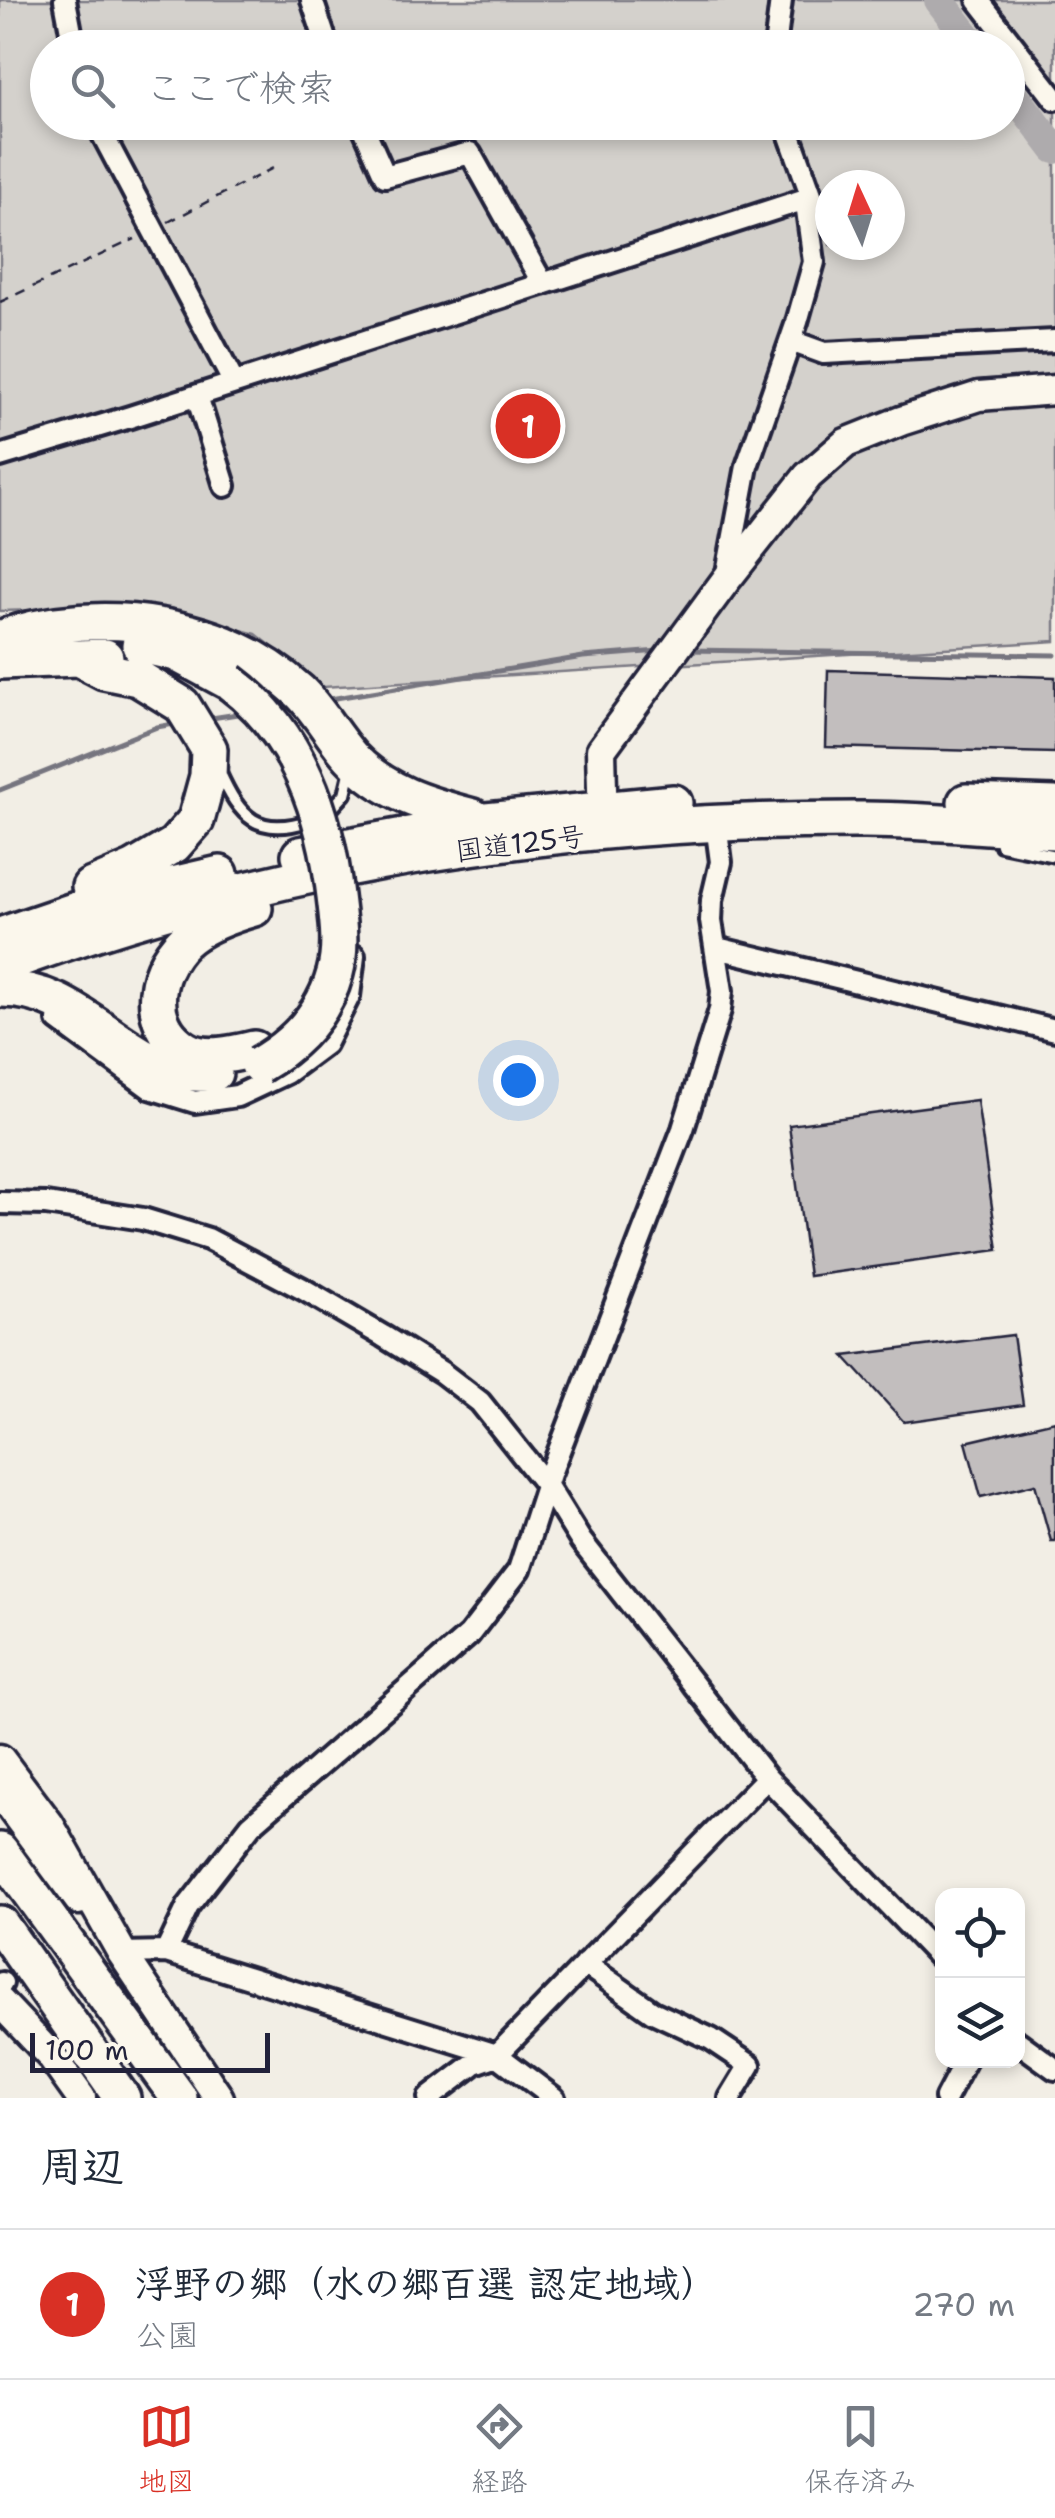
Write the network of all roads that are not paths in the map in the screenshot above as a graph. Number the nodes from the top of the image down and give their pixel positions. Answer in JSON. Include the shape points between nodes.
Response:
{"nodes":[{"id":1,"x":65,"y":0,"type":"edge"},
{"id":2,"x":312,"y":0,"type":"edge"},
{"id":3,"x":782,"y":0,"type":"edge"},
{"id":4,"x":978,"y":0,"type":"edge"},
{"id":5,"x":71,"y":30,"type":"edge"},
{"id":6,"x":322,"y":30,"type":"edge"},
{"id":7,"x":777,"y":30,"type":"edge"},
{"id":8,"x":1001,"y":30,"type":"edge"},
{"id":9,"x":1025,"y":60,"type":"edge"},
{"id":10,"x":1055,"y":99,"type":"edge"},
{"id":11,"x":106,"y":140,"type":"edge"},
{"id":12,"x":369,"y":140,"type":"edge"},
{"id":13,"x":791,"y":140,"type":"edge"},
{"id":14,"x":812,"y":197,"type":"junction"},
{"id":15,"x":543,"y":284,"type":"junction"},
{"id":16,"x":791,"y":340,"type":"junction"},
{"id":17,"x":1055,"y":341,"type":"edge"},
{"id":18,"x":234,"y":383,"type":"junction"},
{"id":19,"x":1055,"y":390,"type":"edge"},
{"id":20,"x":196,"y":396,"type":"junction"},
{"id":21,"x":0,"y":456,"type":"edge"},
{"id":22,"x":225,"y":486,"type":"dead end"},
{"id":23,"x":726,"y":580,"type":"junction"},
{"id":24,"x":3,"y":644,"type":"edge"},
{"id":25,"x":81,"y":659,"type":"junction"},
{"id":26,"x":224,"y":687,"type":"junction"},
{"id":27,"x":198,"y":730,"type":"junction"},
{"id":28,"x":352,"y":758,"type":"junction"},
{"id":29,"x":1055,"y":805,"type":"edge"},
{"id":30,"x":603,"y":820,"type":"junction"},
{"id":31,"x":486,"y":821,"type":"junction"},
{"id":32,"x":716,"y":824,"type":"junction"},
{"id":33,"x":999,"y":827,"type":"junction"},
{"id":34,"x":1055,"y":831,"type":"edge"},
{"id":35,"x":1055,"y":856,"type":"edge"},
{"id":36,"x":345,"y":869,"type":"junction"},
{"id":37,"x":306,"y":878,"type":"junction"},
{"id":38,"x":0,"y":934,"type":"edge"},
{"id":39,"x":717,"y":948,"type":"junction"},
{"id":40,"x":0,"y":966,"type":"edge"},
{"id":41,"x":0,"y":989,"type":"edge"},
{"id":42,"x":0,"y":1008,"type":"edge"},
{"id":43,"x":1055,"y":1030,"type":"edge"},
{"id":44,"x":256,"y":1057,"type":"junction"},
{"id":45,"x":0,"y":1203,"type":"edge"},
{"id":46,"x":548,"y":1486,"type":"junction"},
{"id":47,"x":0,"y":1759,"type":"edge"},
{"id":48,"x":767,"y":1778,"type":"junction"},
{"id":49,"x":4,"y":1818,"type":"edge"},
{"id":50,"x":0,"y":1924,"type":"edge"},
{"id":51,"x":166,"y":1952,"type":"junction"},
{"id":52,"x":122,"y":1953,"type":"junction"},
{"id":53,"x":935,"y":1953,"type":"edge"},
{"id":54,"x":586,"y":1964,"type":"junction"},
{"id":55,"x":0,"y":1987,"type":"edge"},
{"id":56,"x":1025,"y":2047,"type":"edge"},
{"id":57,"x":497,"y":2055,"type":"junction"},
{"id":58,"x":962,"y":2068,"type":"edge"},
{"id":59,"x":1055,"y":2069,"type":"edge"},
{"id":60,"x":80,"y":2098,"type":"edge"},
{"id":61,"x":122,"y":2098,"type":"edge"},
{"id":62,"x":178,"y":2098,"type":"edge"},
{"id":63,"x":219,"y":2098,"type":"edge"},
{"id":64,"x":428,"y":2098,"type":"edge"},
{"id":65,"x":554,"y":2098,"type":"edge"},
{"id":66,"x":730,"y":2098,"type":"edge"},
{"id":67,"x":946,"y":2098,"type":"edge"}],
"edges":[{"from":1,"to":5,"type":"street"},
{"from":2,"to":6,"type":"street"},
{"from":3,"to":7,"type":"street"},
{"from":4,"to":8,"type":"street"},
{"from":9,"to":10,"type":"street"},
{"from":11,"to":18,"type":"street"},
{"from":12,"to":15,"type":"street","via":[[385,176],[470,154]]},
{"from":13,"to":14,"type":"street"},
{"from":14,"to":15,"type":"street"},
{"from":14,"to":16,"type":"street","via":[[814,262]]},
{"from":15,"to":18,"type":"street"},
{"from":16,"to":17,"type":"street","via":[[824,353]]},
{"from":16,"to":23,"type":"street","via":[[747,466]]},
{"from":18,"to":20,"type":"street"},
{"from":19,"to":23,"type":"street","via":[[978,396],[846,442],[808,476]]},
{"from":20,"to":21,"type":"street"},
{"from":20,"to":22,"type":"street"},
{"from":23,"to":30,"type":"street","via":[[602,750]]},
{"from":24,"to":25,"type":"highway"},
{"from":24,"to":26,"type":"highway","via":[[156,648]]},
{"from":24,"to":28,"type":"highway","via":[[47,624],[136,623],[192,633],[272,670],[301,693]]},
{"from":25,"to":26,"type":"highway","via":[[146,660]]},
{"from":25,"to":27,"type":"highway","via":[[138,678]]},
{"from":26,"to":44,"type":"highway","bridge":true,"via":[[246,693],[274,725],[312,793],[328,840],[339,928],[336,972],[324,1001],[296,1038]]},
{"from":27,"to":28,"type":"lane","via":[[235,806],[266,827],[288,828],[325,816],[345,794]]},
{"from":27,"to":38,"type":"highway","via":[[208,776],[196,820],[174,844],[133,869],[21,916]]},
{"from":28,"to":31,"type":"highway","via":[[409,798]]},
{"from":29,"to":30,"type":"highway","name":"国道125号","via":[[729,800]]},
{"from":30,"to":31,"type":"highway","name":"国道125号"},
{"from":30,"to":32,"type":"highway","name":"国道125号"},
{"from":30,"to":36,"type":"highway","name":"国道125号"},
{"from":31,"to":38,"type":"highway","name":"国道125号","via":[[350,844],[103,901]]},
{"from":32,"to":33,"type":"highway","name":"国道125号","via":[[869,820]]},
{"from":32,"to":39,"type":"street","via":[[721,862],[711,922]]},
{"from":33,"to":34,"type":"highway","name":"国道125号"},
{"from":33,"to":35,"type":"lane","via":[[1001,844]]},
{"from":36,"to":37,"type":"highway","name":"国道125号"},
{"from":36,"to":42,"type":"street","via":[[353,916],[349,996],[326,1044],[238,1096],[195,1102],[150,1088],[48,1014]]},
{"from":37,"to":40,"type":"highway","name":"国道125号","via":[[147,916]]},
{"from":37,"to":44,"type":"highway","via":[[280,899],[190,936],[158,982],[164,1027],[186,1050]]},
{"from":39,"to":43,"type":"street"},
{"from":39,"to":46,"type":"street","via":[[722,990],[709,1048]]},
{"from":41,"to":44,"type":"highway","via":[[58,999],[149,1059],[185,1073],[230,1073]]},
{"from":45,"to":46,"type":"street","via":[[143,1219],[208,1239],[303,1288],[480,1402]]},
{"from":46,"to":48,"type":"street","via":[[581,1541]]},
{"from":46,"to":51,"type":"street","via":[[518,1570],[469,1635],[250,1825],[188,1906]]},
{"from":47,"to":52,"type":"street","via":[[50,1824]]},
{"from":48,"to":53,"type":"street"},
{"from":48,"to":54,"type":"street"},
{"from":49,"to":52,"type":"street"},
{"from":49,"to":62,"type":"highway"},
{"from":50,"to":61,"type":"highway"},
{"from":51,"to":52,"type":"street"},
{"from":51,"to":57,"type":"street"},
{"from":52,"to":63,"type":"street"},
{"from":54,"to":57,"type":"street"},
{"from":54,"to":66,"type":"street","via":[[652,2012],[750,2066]]},
{"from":55,"to":60,"type":"street"},
{"from":56,"to":59,"type":"street"},
{"from":57,"to":64,"type":"street"},
{"from":57,"to":65,"type":"street"},
{"from":58,"to":67,"type":"street"}]}
